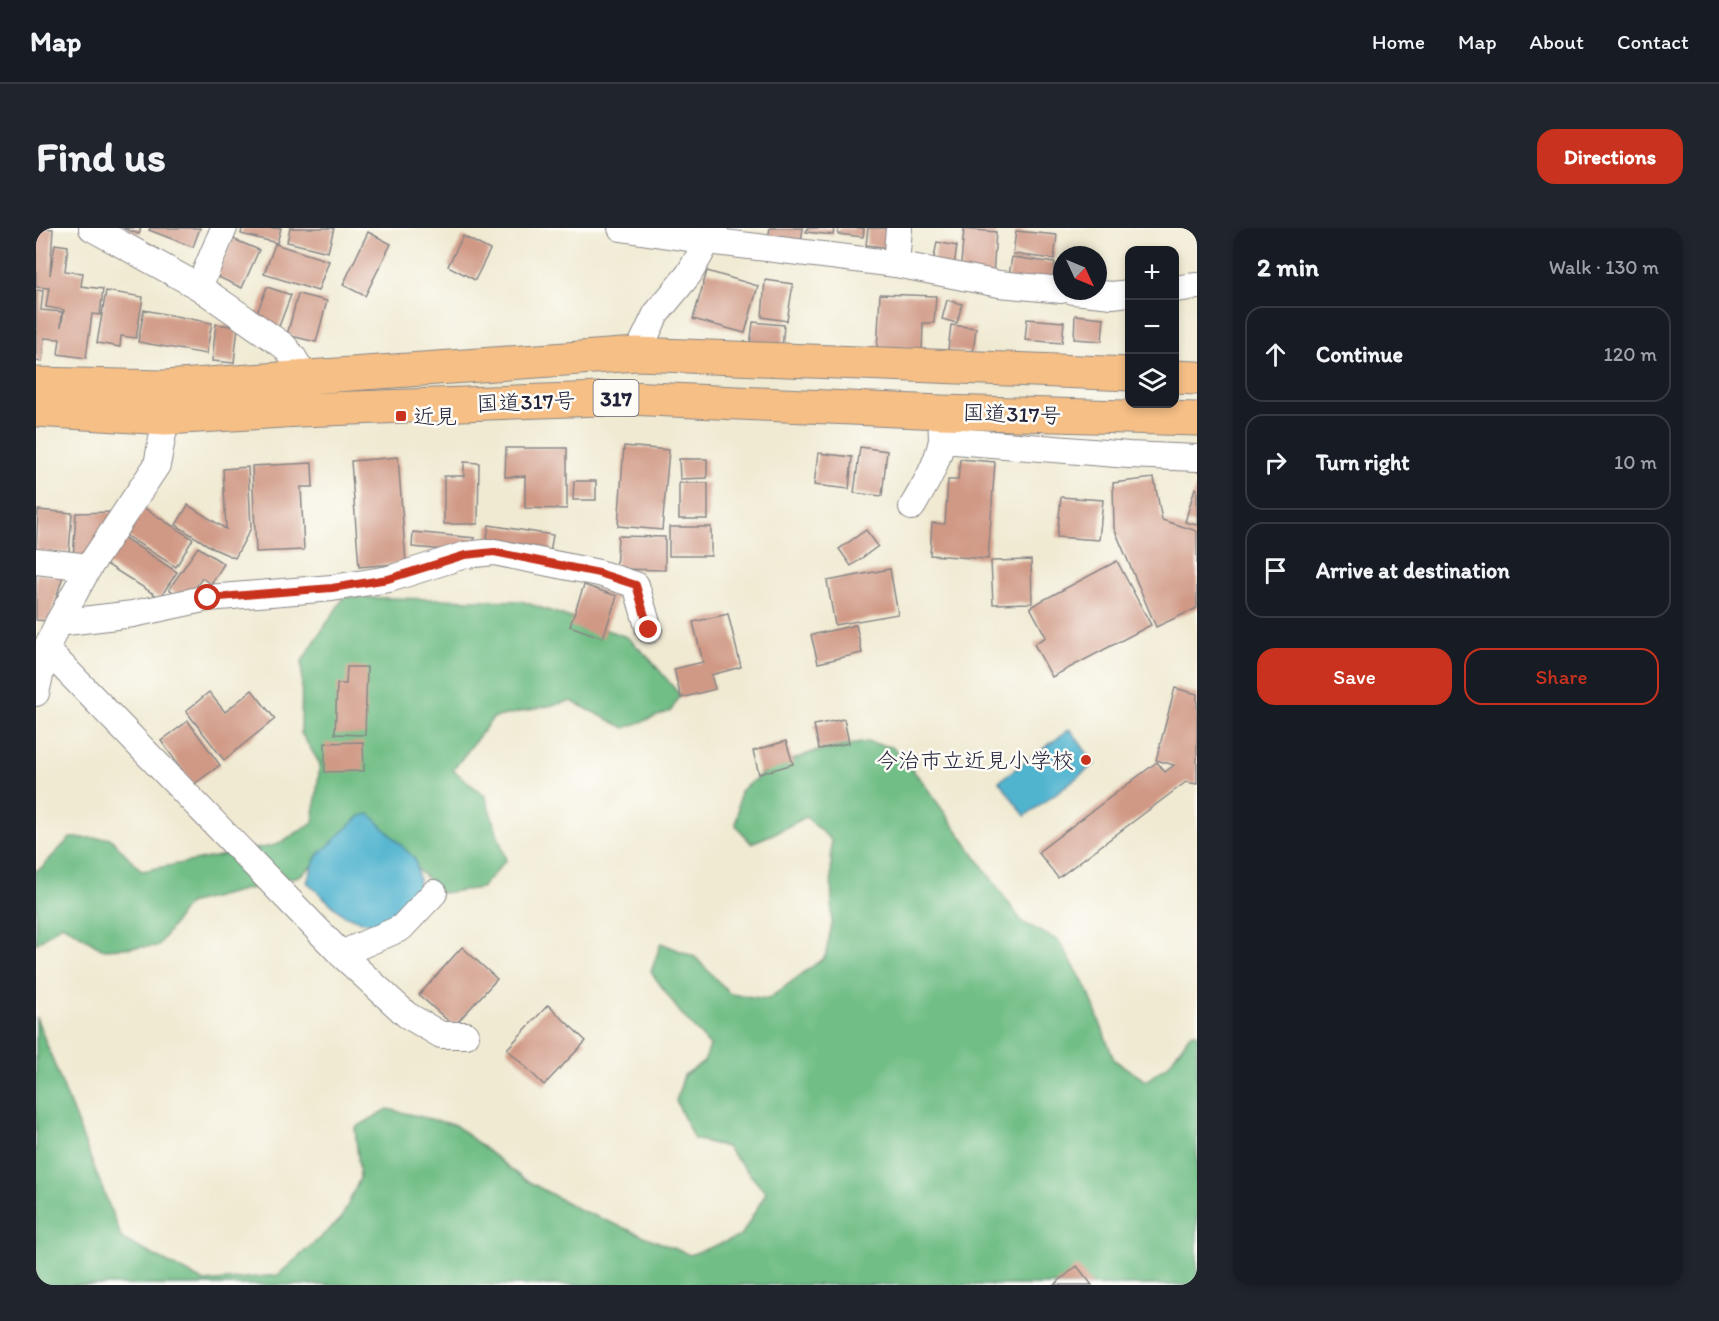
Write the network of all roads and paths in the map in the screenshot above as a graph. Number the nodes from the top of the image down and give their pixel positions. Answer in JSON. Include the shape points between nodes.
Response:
{"nodes":[{"id":1,"x":92,"y":228,"type":"edge"},
{"id":2,"x":224,"y":228,"type":"edge"},
{"id":3,"x":621,"y":228,"type":"edge"},
{"id":4,"x":899,"y":228,"type":"edge"},
{"id":5,"x":712,"y":235,"type":"edge"},
{"id":6,"x":896,"y":264,"type":"junction"},
{"id":7,"x":1197,"y":286,"type":"edge"},
{"id":8,"x":199,"y":287,"type":"junction"},
{"id":9,"x":1179,"y":288,"type":"edge"},
{"id":10,"x":1053,"y":289,"type":"edge"},
{"id":11,"x":1107,"y":294,"type":"edge"},
{"id":12,"x":1125,"y":294,"type":"edge"},
{"id":13,"x":638,"y":354,"type":"junction"},
{"id":14,"x":1125,"y":374,"type":"edge"},
{"id":15,"x":305,"y":377,"type":"junction"},
{"id":16,"x":1179,"y":377,"type":"edge"},
{"id":17,"x":1197,"y":378,"type":"edge"},
{"id":18,"x":36,"y":384,"type":"edge"},
{"id":19,"x":165,"y":403,"type":"junction"},
{"id":20,"x":36,"y":410,"type":"edge"},
{"id":21,"x":299,"y":410,"type":"junction"},
{"id":22,"x":1197,"y":419,"type":"edge"},
{"id":23,"x":941,"y":426,"type":"junction"},
{"id":24,"x":1197,"y":458,"type":"edge"},
{"id":25,"x":912,"y":507,"type":"dead end"},
{"id":26,"x":36,"y":561,"type":"edge"},
{"id":27,"x":89,"y":567,"type":"junction"},
{"id":28,"x":58,"y":622,"type":"junction"},
{"id":29,"x":649,"y":630,"type":"dead end"},
{"id":30,"x":41,"y":660,"type":"edge"},
{"id":31,"x":36,"y":693,"type":"edge"},
{"id":32,"x":434,"y":893,"type":"dead end"},
{"id":33,"x":341,"y":954,"type":"junction"},
{"id":34,"x":466,"y":1035,"type":"dead end"}],
"edges":[{"from":1,"to":8,"type":"street"},
{"from":2,"to":8,"type":"street"},
{"from":3,"to":5,"type":"street"},
{"from":4,"to":6,"type":"street"},
{"from":5,"to":6,"type":"street"},
{"from":5,"to":13,"type":"street","via":[[689,274],[656,314]]},
{"from":6,"to":10,"type":"street","via":[[999,284]]},
{"from":7,"to":9,"type":"street"},
{"from":8,"to":15,"type":"street","via":[[284,346]]},
{"from":11,"to":12,"type":"street"},
{"from":13,"to":14,"type":"highway","name":"国道317号","number":"317"},
{"from":13,"to":15,"type":"highway","name":"国道317号","number":"317"},
{"from":15,"to":19,"type":"highway","name":"国道317号","number":"317"},
{"from":15,"to":21,"type":"street"},
{"from":16,"to":17,"type":"highway"},
{"from":18,"to":19,"type":"highway","name":"国道317号","number":"317"},
{"from":19,"to":20,"type":"highway","name":"国道317号","number":"317"},
{"from":19,"to":21,"type":"highway","name":"国道317号","number":"317"},
{"from":19,"to":27,"type":"street","via":[[157,465]]},
{"from":21,"to":23,"type":"highway","name":"国道317号","number":"317","via":[[627,398]]},
{"from":22,"to":23,"type":"highway","name":"国道317号","number":"317"},
{"from":23,"to":24,"type":"street","via":[[1129,455]]},
{"from":23,"to":25,"type":"street","via":[[935,465]]},
{"from":26,"to":27,"type":"street"},
{"from":27,"to":28,"type":"street"},
{"from":28,"to":29,"type":"street","via":[[133,614],[208,598],[332,588],[388,579],[465,555],[494,552],[599,573],[636,585]]},
{"from":28,"to":30,"type":"street"},
{"from":30,"to":31,"type":"street"},
{"from":30,"to":33,"type":"street"},
{"from":32,"to":33,"type":"street","via":[[401,928]]},
{"from":33,"to":34,"type":"street","via":[[407,1015],[441,1035]]}]}
